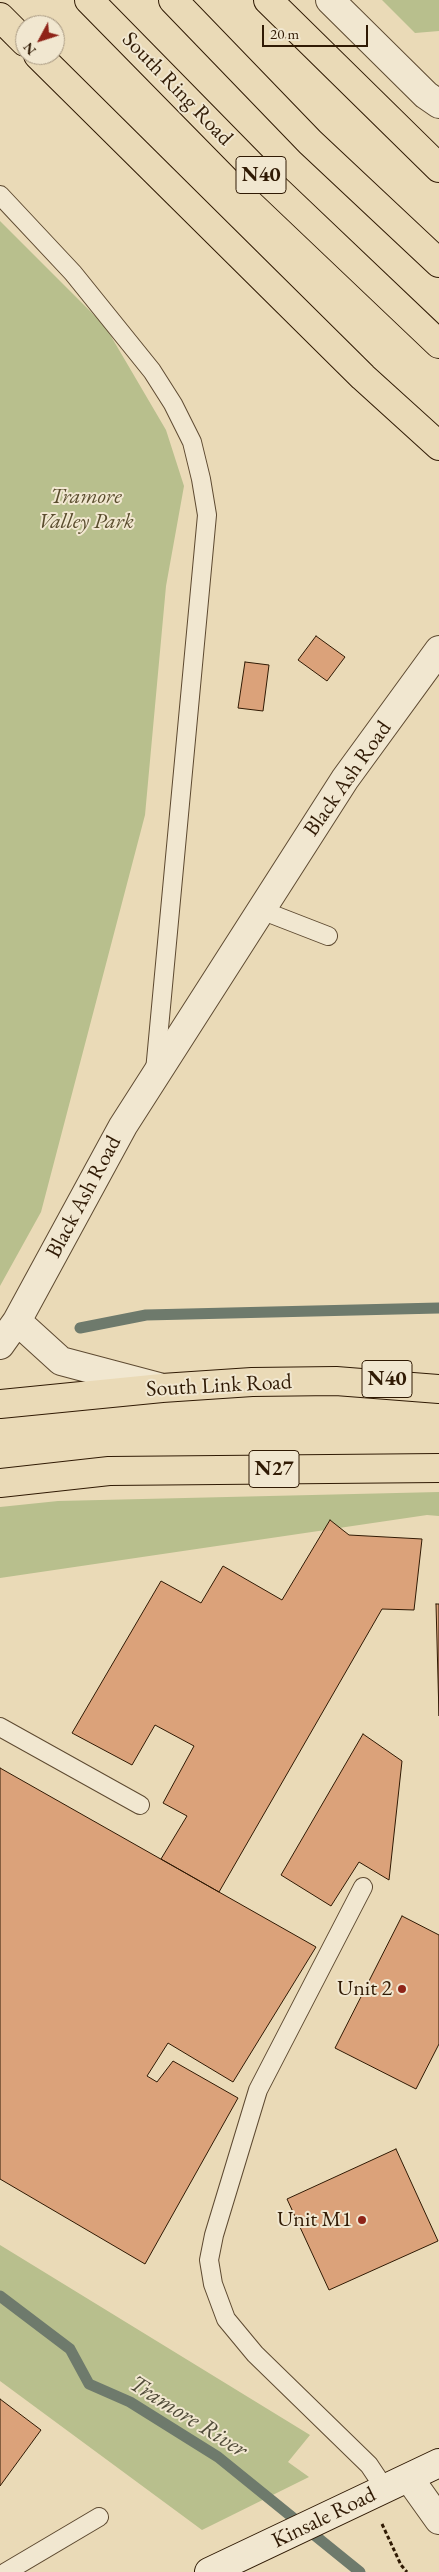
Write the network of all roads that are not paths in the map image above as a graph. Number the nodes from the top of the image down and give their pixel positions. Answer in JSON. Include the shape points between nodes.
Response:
{"nodes":[{"id":1,"x":89,"y":0,"type":"edge"},
{"id":2,"x":173,"y":0,"type":"edge"},
{"id":3,"x":268,"y":0,"type":"edge"},
{"id":4,"x":330,"y":0,"type":"edge"},
{"id":5,"x":0,"y":17,"type":"edge"},
{"id":6,"x":15,"y":32,"type":"edge"},
{"id":7,"x":48,"y":65,"type":"edge"},
{"id":8,"x":439,"y":104,"type":"edge"},
{"id":9,"x":439,"y":168,"type":"edge"},
{"id":10,"x":0,"y":195,"type":"edge"},
{"id":11,"x":439,"y":263,"type":"edge"},
{"id":12,"x":439,"y":344,"type":"edge"},
{"id":13,"x":439,"y":446,"type":"edge"},
{"id":14,"x":439,"y":650,"type":"edge"},
{"id":15,"x":261,"y":910,"type":"junction"},
{"id":16,"x":328,"y":936,"type":"dead end"},
{"id":17,"x":155,"y":1076,"type":"junction"},
{"id":18,"x":17,"y":1321,"type":"junction"},
{"id":19,"x":0,"y":1345,"type":"edge"},
{"id":20,"x":439,"y":1377,"type":"edge"},
{"id":21,"x":336,"y":1381,"type":"junction"},
{"id":22,"x":162,"y":1388,"type":"junction"},
{"id":23,"x":439,"y":1389,"type":"edge"},
{"id":24,"x":0,"y":1404,"type":"edge"},
{"id":25,"x":439,"y":1468,"type":"edge"},
{"id":26,"x":0,"y":1483,"type":"edge"},
{"id":27,"x":0,"y":1727,"type":"edge"},
{"id":28,"x":140,"y":1805,"type":"dead end"},
{"id":29,"x":363,"y":1887,"type":"dead end"},
{"id":30,"x":439,"y":2463,"type":"edge"},
{"id":31,"x":385,"y":2495,"type":"junction"},
{"id":32,"x":99,"y":2517,"type":"dead end"},
{"id":33,"x":439,"y":2520,"type":"edge"},
{"id":34,"x":213,"y":2571,"type":"edge"},
{"id":35,"x":6,"y":2572,"type":"edge"}],
"edges":[{"from":1,"to":12,"type":"highway","name":"South Ring Road","number":"N40","via":[[255,169]]},
{"from":2,"to":11,"type":"highway","number":"N40","via":[[310,142]]},
{"from":3,"to":9,"type":"highway"},
{"from":4,"to":8,"type":"street"},
{"from":5,"to":6,"type":"highway"},
{"from":7,"to":13,"type":"highway","via":[[363,377]]},
{"from":10,"to":17,"type":"lane","via":[[73,274],[152,371],[192,442],[203,488],[207,515]]},
{"from":14,"to":15,"type":"street","name":"Black Ash Road","via":[[345,779]]},
{"from":15,"to":16,"type":"lane"},
{"from":15,"to":17,"type":"street","name":"Black Ash Road"},
{"from":17,"to":18,"type":"street","name":"Black Ash Road","via":[[123,1126]]},
{"from":18,"to":19,"type":"street","name":"Black Ash Road"},
{"from":18,"to":22,"type":"street","via":[[61,1361]]},
{"from":20,"to":21,"type":"highway","number":"N40"},
{"from":21,"to":22,"type":"highway","name":"South Link Road"},
{"from":21,"to":23,"type":"highway","name":"South Link Road"},
{"from":22,"to":24,"type":"highway","name":"South Link Road"},
{"from":25,"to":26,"type":"highway","number":"N27","via":[[109,1471]]},
{"from":27,"to":28,"type":"lane"},
{"from":29,"to":31,"type":"lane","via":[[258,2090],[209,2260],[213,2284],[226,2319],[255,2354],[369,2465]]},
{"from":30,"to":31,"type":"street","name":"Kinsale Road"},
{"from":31,"to":33,"type":"street"},
{"from":31,"to":34,"type":"street","name":"Kinsale Road"},
{"from":32,"to":35,"type":"lane"}]}
